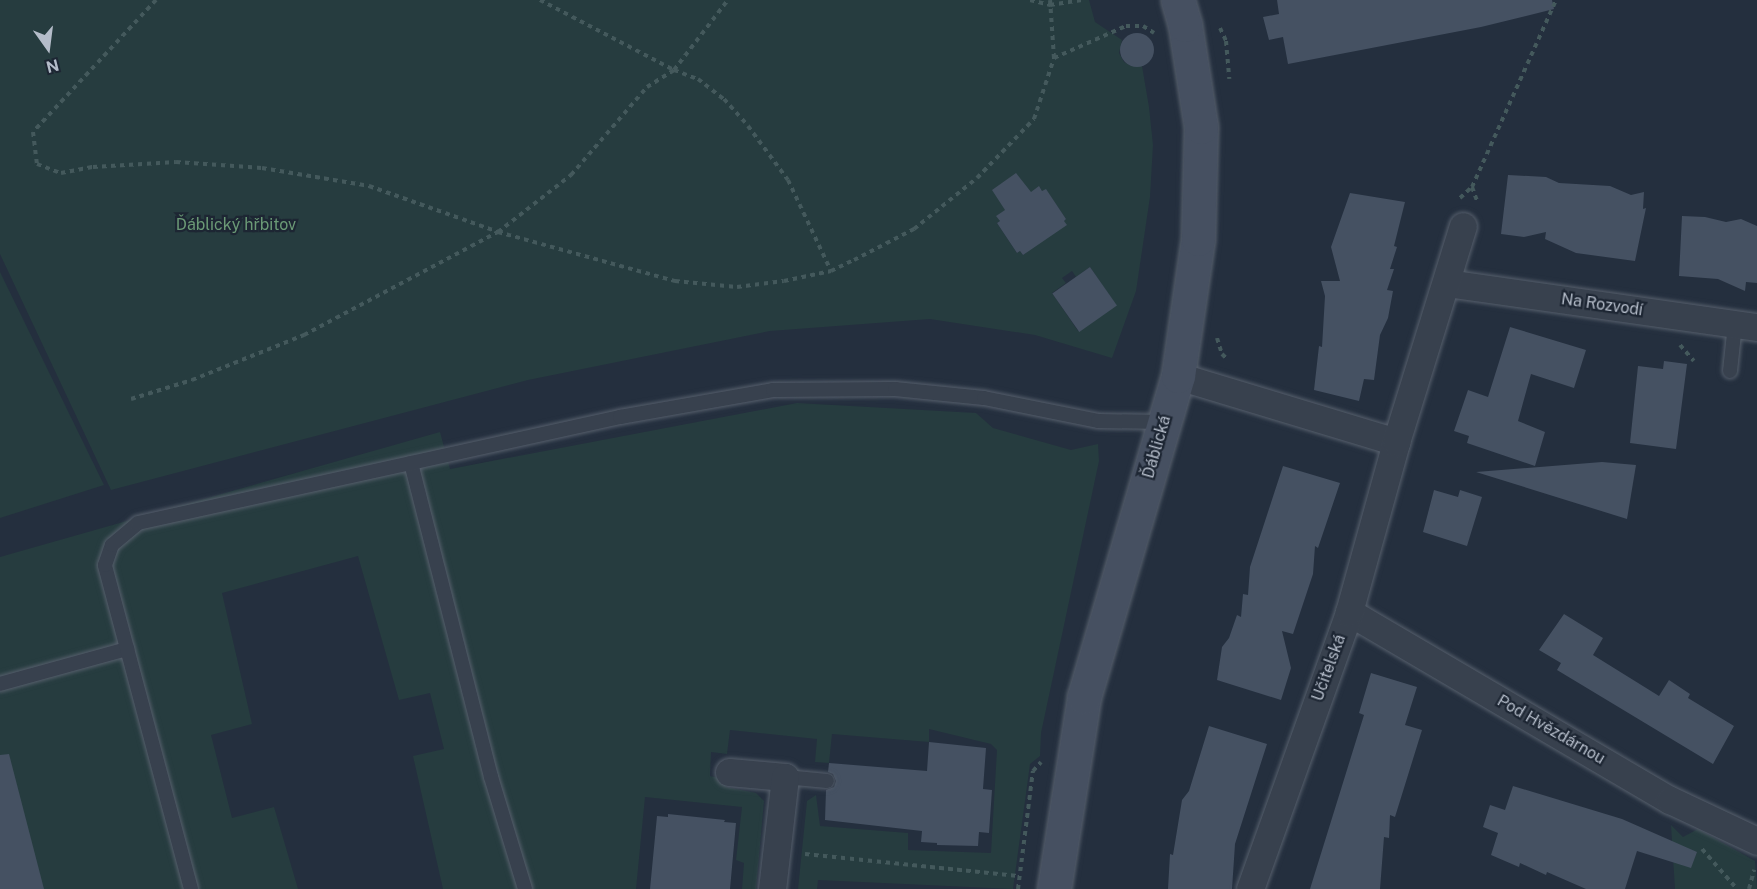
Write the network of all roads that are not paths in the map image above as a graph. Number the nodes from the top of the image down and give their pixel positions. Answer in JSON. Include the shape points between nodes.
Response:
{"nodes":[{"id":1,"x":1178,"y":0,"type":"edge"},
{"id":2,"x":1458,"y":215,"type":"road end"},
{"id":3,"x":1447,"y":283,"type":"junction"},
{"id":4,"x":1746,"y":326,"type":"edge"},
{"id":5,"x":1730,"y":371,"type":"dead end"},
{"id":6,"x":1178,"y":376,"type":"junction"},
{"id":7,"x":1164,"y":422,"type":"junction"},
{"id":8,"x":1396,"y":442,"type":"junction"},
{"id":9,"x":411,"y":462,"type":"junction"},
{"id":10,"x":1349,"y":612,"type":"junction"},
{"id":11,"x":127,"y":649,"type":"junction"},
{"id":12,"x":0,"y":684,"type":"edge"},
{"id":13,"x":729,"y":772,"type":"dead end"},
{"id":14,"x":784,"y":777,"type":"junction"},
{"id":15,"x":827,"y":781,"type":"dead end"},
{"id":16,"x":1757,"y":841,"type":"edge"},
{"id":17,"x":191,"y":889,"type":"edge"},
{"id":18,"x":525,"y":889,"type":"edge"},
{"id":19,"x":772,"y":889,"type":"edge"},
{"id":20,"x":1054,"y":889,"type":"edge"},
{"id":21,"x":1250,"y":889,"type":"edge"}],
"edges":[{"from":1,"to":6,"type":"main road","name":"Ďáblická","via":[[1201,127],[1198,239]]},
{"from":2,"to":3,"type":"street","name":"Učitelská"},
{"from":3,"to":4,"type":"street","name":"Na Rozvodí"},
{"from":3,"to":8,"type":"street","name":"Učitelská"},
{"from":4,"to":5,"type":"lane"},
{"from":6,"to":7,"type":"main road","name":"Ďáblická"},
{"from":6,"to":8,"type":"street"},
{"from":7,"to":9,"type":"lane","via":[[1098,421],[984,398],[895,389],[773,390],[620,417]]},
{"from":7,"to":20,"type":"main road","name":"Ďáblická","via":[[1084,697]]},
{"from":8,"to":10,"type":"street","name":"Učitelská"},
{"from":9,"to":11,"type":"lane","via":[[138,523],[112,545],[105,565]]},
{"from":9,"to":18,"type":"lane","via":[[491,777]]},
{"from":10,"to":16,"type":"street","name":"Pod Hvězdárnou","via":[[1670,800]]},
{"from":10,"to":21,"type":"street","name":"Učitelská"},
{"from":11,"to":12,"type":"lane"},
{"from":11,"to":17,"type":"lane"},
{"from":13,"to":14,"type":"street"},
{"from":14,"to":15,"type":"lane"},
{"from":14,"to":19,"type":"street"}]}
